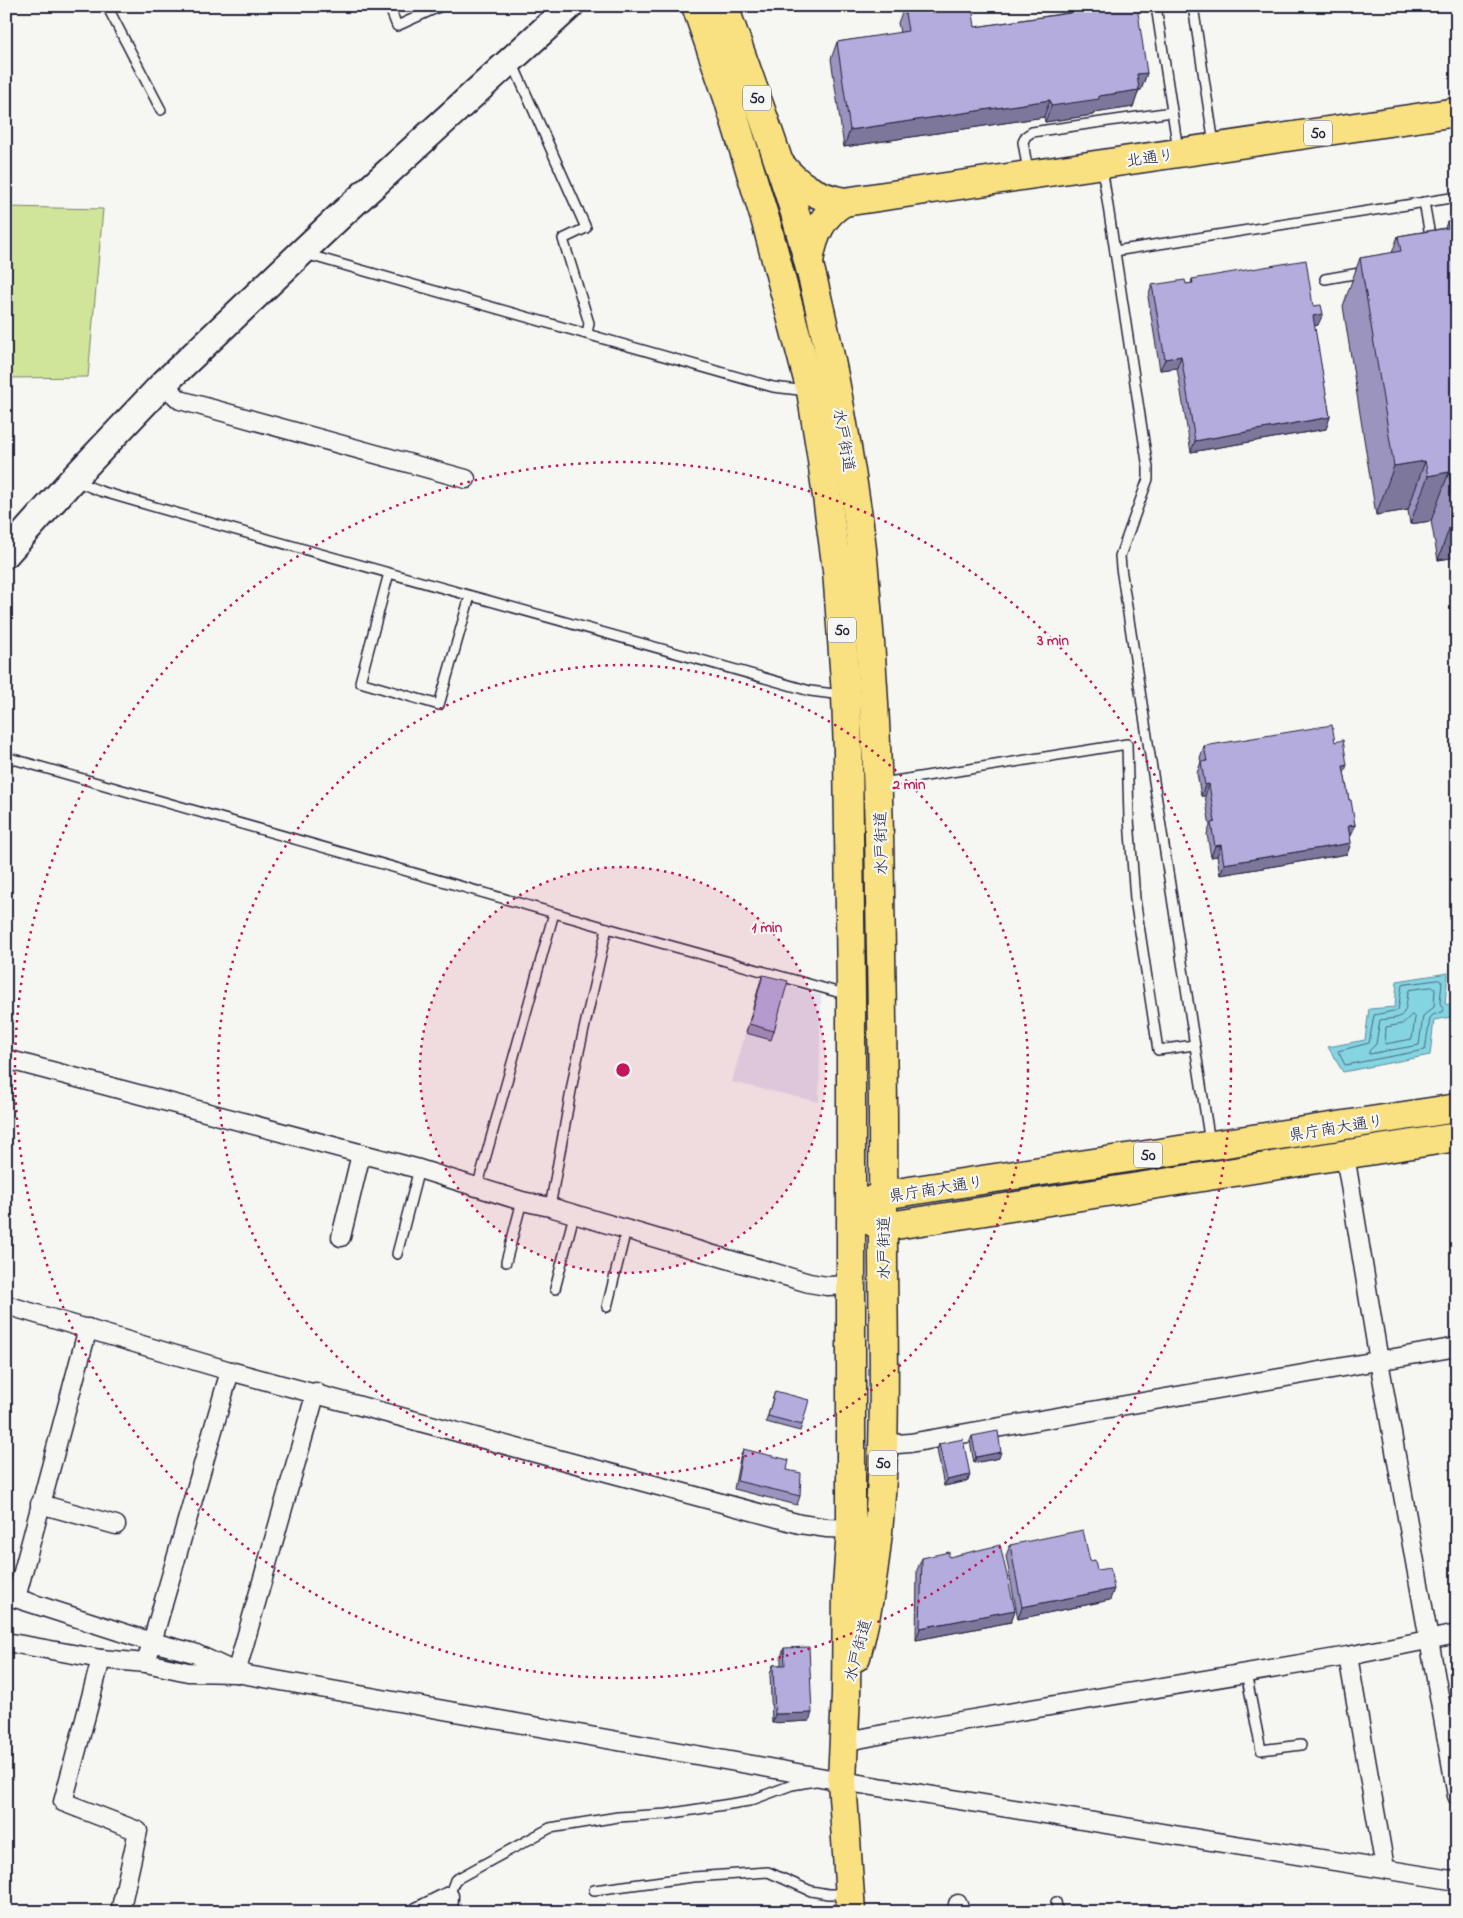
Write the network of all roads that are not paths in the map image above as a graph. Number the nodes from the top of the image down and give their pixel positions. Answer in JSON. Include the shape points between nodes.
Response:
{"nodes":[{"id":1,"x":107,"y":6,"type":"edge"},
{"id":2,"x":389,"y":6,"type":"edge"},
{"id":3,"x":441,"y":6,"type":"edge"},
{"id":4,"x":570,"y":6,"type":"edge"},
{"id":5,"x":696,"y":6,"type":"edge"},
{"id":6,"x":724,"y":6,"type":"edge"},
{"id":7,"x":1156,"y":6,"type":"edge"},
{"id":8,"x":1193,"y":6,"type":"edge"},
{"id":9,"x":511,"y":60,"type":"junction"},
{"id":10,"x":161,"y":110,"type":"dead end"},
{"id":11,"x":1172,"y":112,"type":"junction"},
{"id":12,"x":1457,"y":112,"type":"edge"},
{"id":13,"x":1215,"y":148,"type":"junction"},
{"id":14,"x":1179,"y":153,"type":"junction"},
{"id":15,"x":778,"y":162,"type":"junction"},
{"id":16,"x":1102,"y":164,"type":"junction"},
{"id":17,"x":1029,"y":175,"type":"junction"},
{"id":18,"x":1457,"y":197,"type":"edge"},
{"id":19,"x":844,"y":202,"type":"junction"},
{"id":20,"x":1424,"y":202,"type":"junction"},
{"id":21,"x":1115,"y":252,"type":"junction"},
{"id":22,"x":1432,"y":252,"type":"edge"},
{"id":23,"x":301,"y":253,"type":"junction"},
{"id":24,"x":809,"y":268,"type":"junction"},
{"id":25,"x":1370,"y":271,"type":"edge"},
{"id":26,"x":1325,"y":279,"type":"dead end"},
{"id":27,"x":587,"y":334,"type":"junction"},
{"id":28,"x":163,"y":384,"type":"junction"},
{"id":29,"x":811,"y":392,"type":"junction"},
{"id":30,"x":466,"y":479,"type":"dead end"},
{"id":31,"x":72,"y":480,"type":"junction"},
{"id":32,"x":6,"y":554,"type":"edge"},
{"id":33,"x":389,"y":573,"type":"junction"},
{"id":34,"x":470,"y":596,"type":"junction"},
{"id":35,"x":846,"y":695,"type":"junction"},
{"id":36,"x":847,"y":729,"type":"junction"},
{"id":37,"x":876,"y":730,"type":"junction"},
{"id":38,"x":6,"y":757,"type":"edge"},
{"id":39,"x":879,"y":783,"type":"junction"},
{"id":40,"x":554,"y":913,"type":"junction"},
{"id":41,"x":607,"y":928,"type":"junction"},
{"id":42,"x":851,"y":996,"type":"junction"},
{"id":43,"x":1194,"y":1044,"type":"junction"},
{"id":44,"x":6,"y":1059,"type":"edge"},
{"id":45,"x":1457,"y":1108,"type":"edge"},
{"id":46,"x":1457,"y":1138,"type":"edge"},
{"id":47,"x":1210,"y":1146,"type":"junction"},
{"id":48,"x":361,"y":1154,"type":"junction"},
{"id":49,"x":1345,"y":1155,"type":"junction"},
{"id":50,"x":419,"y":1169,"type":"junction"},
{"id":51,"x":477,"y":1188,"type":"junction"},
{"id":52,"x":883,"y":1196,"type":"junction"},
{"id":53,"x":522,"y":1201,"type":"junction"},
{"id":54,"x":550,"y":1207,"type":"junction"},
{"id":55,"x":850,"y":1210,"type":"junction"},
{"id":56,"x":574,"y":1215,"type":"junction"},
{"id":57,"x":883,"y":1227,"type":"junction"},
{"id":58,"x":626,"y":1230,"type":"junction"},
{"id":59,"x":341,"y":1238,"type":"dead end"},
{"id":60,"x":397,"y":1254,"type":"dead end"},
{"id":61,"x":506,"y":1262,"type":"dead end"},
{"id":62,"x":851,"y":1285,"type":"junction"},
{"id":63,"x":555,"y":1289,"type":"dead end"},
{"id":64,"x":6,"y":1305,"type":"edge"},
{"id":65,"x":608,"y":1307,"type":"dead end"},
{"id":66,"x":88,"y":1328,"type":"junction"},
{"id":67,"x":1457,"y":1347,"type":"edge"},
{"id":68,"x":1379,"y":1361,"type":"junction"},
{"id":69,"x":230,"y":1370,"type":"junction"},
{"id":70,"x":316,"y":1392,"type":"junction"},
{"id":71,"x":884,"y":1445,"type":"junction"},
{"id":72,"x":40,"y":1504,"type":"junction"},
{"id":73,"x":116,"y":1525,"type":"dead end"},
{"id":74,"x":851,"y":1530,"type":"junction"},
{"id":75,"x":11,"y":1596,"type":"edge"},
{"id":76,"x":1457,"y":1634,"type":"edge"},
{"id":77,"x":1428,"y":1639,"type":"junction"},
{"id":78,"x":6,"y":1642,"type":"edge"},
{"id":79,"x":152,"y":1642,"type":"junction"},
{"id":80,"x":1348,"y":1656,"type":"junction"},
{"id":81,"x":101,"y":1659,"type":"junction"},
{"id":82,"x":146,"y":1663,"type":"junction"},
{"id":83,"x":236,"y":1673,"type":"junction"},
{"id":84,"x":1246,"y":1673,"type":"junction"},
{"id":85,"x":846,"y":1694,"type":"junction"},
{"id":86,"x":843,"y":1742,"type":"junction"},
{"id":87,"x":1301,"y":1745,"type":"dead end"},
{"id":88,"x":836,"y":1780,"type":"junction"},
{"id":89,"x":1457,"y":1796,"type":"edge"},
{"id":90,"x":1385,"y":1868,"type":"junction"},
{"id":91,"x":1457,"y":1881,"type":"edge"},
{"id":92,"x":594,"y":1890,"type":"dead end"},
{"id":93,"x":1056,"y":1902,"type":"dead end"},
{"id":94,"x":850,"y":1903,"type":"edge"},
{"id":95,"x":448,"y":1904,"type":"edge"},
{"id":96,"x":120,"y":1912,"type":"edge"},
{"id":97,"x":417,"y":1912,"type":"edge"},
{"id":98,"x":1058,"y":1912,"type":"edge"}],
"edges":[{"from":1,"to":10,"type":"lane"},
{"from":2,"to":3,"type":"lane","via":[[397,26]]},
{"from":4,"to":9,"type":"street"},
{"from":5,"to":29,"type":"main road","name":"水戸街道","number":"50","via":[[766,222]]},
{"from":6,"to":15,"type":"main road","name":"水戸街道","number":"50"},
{"from":7,"to":11,"type":"lane"},
{"from":8,"to":13,"type":"lane"},
{"from":9,"to":23,"type":"street"},
{"from":9,"to":27,"type":"lane","via":[[586,228],[563,239],[589,323]]},
{"from":11,"to":14,"type":"lane"},
{"from":11,"to":17,"type":"lane","via":[[1032,132],[1023,142]]},
{"from":12,"to":13,"type":"main road","name":"北通り","number":"50"},
{"from":13,"to":14,"type":"main road","name":"北通り","number":"50"},
{"from":14,"to":16,"type":"main road","name":"北通り","number":"50"},
{"from":15,"to":19,"type":"main road","via":[[791,178],[810,192]]},
{"from":15,"to":24,"type":"main road","name":"水戸街道","number":"50"},
{"from":16,"to":17,"type":"main road","name":"北通り","number":"50"},
{"from":16,"to":21,"type":"lane"},
{"from":17,"to":19,"type":"main road","name":"北通り","number":"50"},
{"from":18,"to":20,"type":"lane"},
{"from":19,"to":24,"type":"main road","via":[[834,208],[819,227],[811,249]]},
{"from":20,"to":21,"type":"lane"},
{"from":20,"to":22,"type":"lane"},
{"from":21,"to":43,"type":"lane","via":[[1148,468],[1148,479],[1120,556],[1121,568]]},
{"from":23,"to":27,"type":"lane"},
{"from":23,"to":28,"type":"street"},
{"from":24,"to":37,"type":"main road","name":"水戸街道","number":"50","via":[[835,382],[859,521]]},
{"from":25,"to":26,"type":"lane"},
{"from":27,"to":29,"type":"lane","via":[[773,387]]},
{"from":28,"to":30,"type":"street","via":[[180,400]]},
{"from":28,"to":31,"type":"street"},
{"from":29,"to":35,"type":"main road","name":"水戸街道","number":"50","via":[[837,570]]},
{"from":31,"to":32,"type":"street"},
{"from":31,"to":33,"type":"lane","via":[[100,491]]},
{"from":33,"to":34,"type":"lane"},
{"from":33,"to":34,"type":"lane","via":[[360,682],[439,705]]},
{"from":34,"to":35,"type":"lane","via":[[810,691]]},
{"from":35,"to":36,"type":"main road","name":"水戸街道","number":"50"},
{"from":36,"to":37,"type":"main road"},
{"from":36,"to":42,"type":"main road","name":"水戸街道","number":"50"},
{"from":37,"to":39,"type":"main road","name":"水戸街道","number":"50"},
{"from":38,"to":40,"type":"lane"},
{"from":39,"to":43,"type":"lane","via":[[1127,744],[1135,899],[1158,1050]]},
{"from":39,"to":52,"type":"main road","name":"水戸街道","number":"50"},
{"from":40,"to":41,"type":"lane"},
{"from":40,"to":51,"type":"lane"},
{"from":41,"to":42,"type":"lane"},
{"from":41,"to":54,"type":"lane","via":[[575,1069]]},
{"from":42,"to":55,"type":"main road","name":"水戸街道","number":"50"},
{"from":43,"to":47,"type":"lane"},
{"from":44,"to":48,"type":"street"},
{"from":45,"to":47,"type":"main road","name":"県庁南大通り","number":"50"},
{"from":46,"to":49,"type":"main road","name":"県庁南大通り","number":"50"},
{"from":47,"to":52,"type":"main road","name":"県庁南大通り","number":"50"},
{"from":48,"to":50,"type":"street"},
{"from":48,"to":59,"type":"street"},
{"from":49,"to":57,"type":"main road","name":"県庁南大通り","number":"50"},
{"from":49,"to":68,"type":"street"},
{"from":50,"to":51,"type":"street"},
{"from":50,"to":60,"type":"lane"},
{"from":51,"to":53,"type":"street"},
{"from":52,"to":55,"type":"main road","name":"県庁南大通り","number":"50"},
{"from":52,"to":57,"type":"main road","name":"水戸街道","number":"50"},
{"from":53,"to":54,"type":"street"},
{"from":53,"to":61,"type":"lane"},
{"from":54,"to":56,"type":"street"},
{"from":55,"to":57,"type":"main road","name":"県庁南大通り"},
{"from":55,"to":62,"type":"main road","name":"水戸街道","number":"50"},
{"from":56,"to":58,"type":"street"},
{"from":56,"to":63,"type":"lane"},
{"from":57,"to":71,"type":"main road","name":"水戸街道","number":"50"},
{"from":58,"to":62,"type":"street","via":[[809,1283]]},
{"from":58,"to":65,"type":"lane"},
{"from":62,"to":74,"type":"main road","name":"水戸街道","number":"50"},
{"from":64,"to":66,"type":"street"},
{"from":66,"to":69,"type":"street"},
{"from":66,"to":72,"type":"street"},
{"from":67,"to":68,"type":"street"},
{"from":68,"to":71,"type":"street"},
{"from":68,"to":77,"type":"street"},
{"from":69,"to":70,"type":"street"},
{"from":69,"to":79,"type":"street"},
{"from":70,"to":74,"type":"street","via":[[800,1524]]},
{"from":70,"to":83,"type":"street"},
{"from":71,"to":85,"type":"main road","name":"水戸街道","number":"50","via":[[867,1614]]},
{"from":72,"to":73,"type":"street"},
{"from":72,"to":75,"type":"street"},
{"from":74,"to":85,"type":"main road","name":"水戸街道","number":"50"},
{"from":75,"to":79,"type":"street"},
{"from":76,"to":77,"type":"street"},
{"from":77,"to":80,"type":"street"},
{"from":77,"to":89,"type":"street"},
{"from":78,"to":81,"type":"street"},
{"from":79,"to":82,"type":"street"},
{"from":79,"to":83,"type":"street","via":[[194,1653]]},
{"from":80,"to":84,"type":"street"},
{"from":80,"to":90,"type":"street"},
{"from":81,"to":82,"type":"street"},
{"from":81,"to":96,"type":"street","via":[[63,1802],[138,1831]]},
{"from":82,"to":83,"type":"street","via":[[188,1672]]},
{"from":83,"to":88,"type":"street"},
{"from":84,"to":86,"type":"street"},
{"from":84,"to":87,"type":"lane","via":[[1261,1750]]},
{"from":85,"to":86,"type":"main road","name":"水戸街道","number":"50"},
{"from":86,"to":88,"type":"main road","name":"水戸街道","number":"50"},
{"from":88,"to":90,"type":"street"},
{"from":88,"to":94,"type":"main road","name":"水戸街道","number":"50"},
{"from":88,"to":95,"type":"lane","via":[[792,1785],[749,1800],[667,1814],[618,1817],[550,1828],[455,1880]]},
{"from":90,"to":91,"type":"street"},
{"from":92,"to":94,"type":"lane","via":[[693,1877],[768,1872],[811,1891]]},
{"from":93,"to":98,"type":"lane"},
{"from":95,"to":97,"type":"street"}]}
